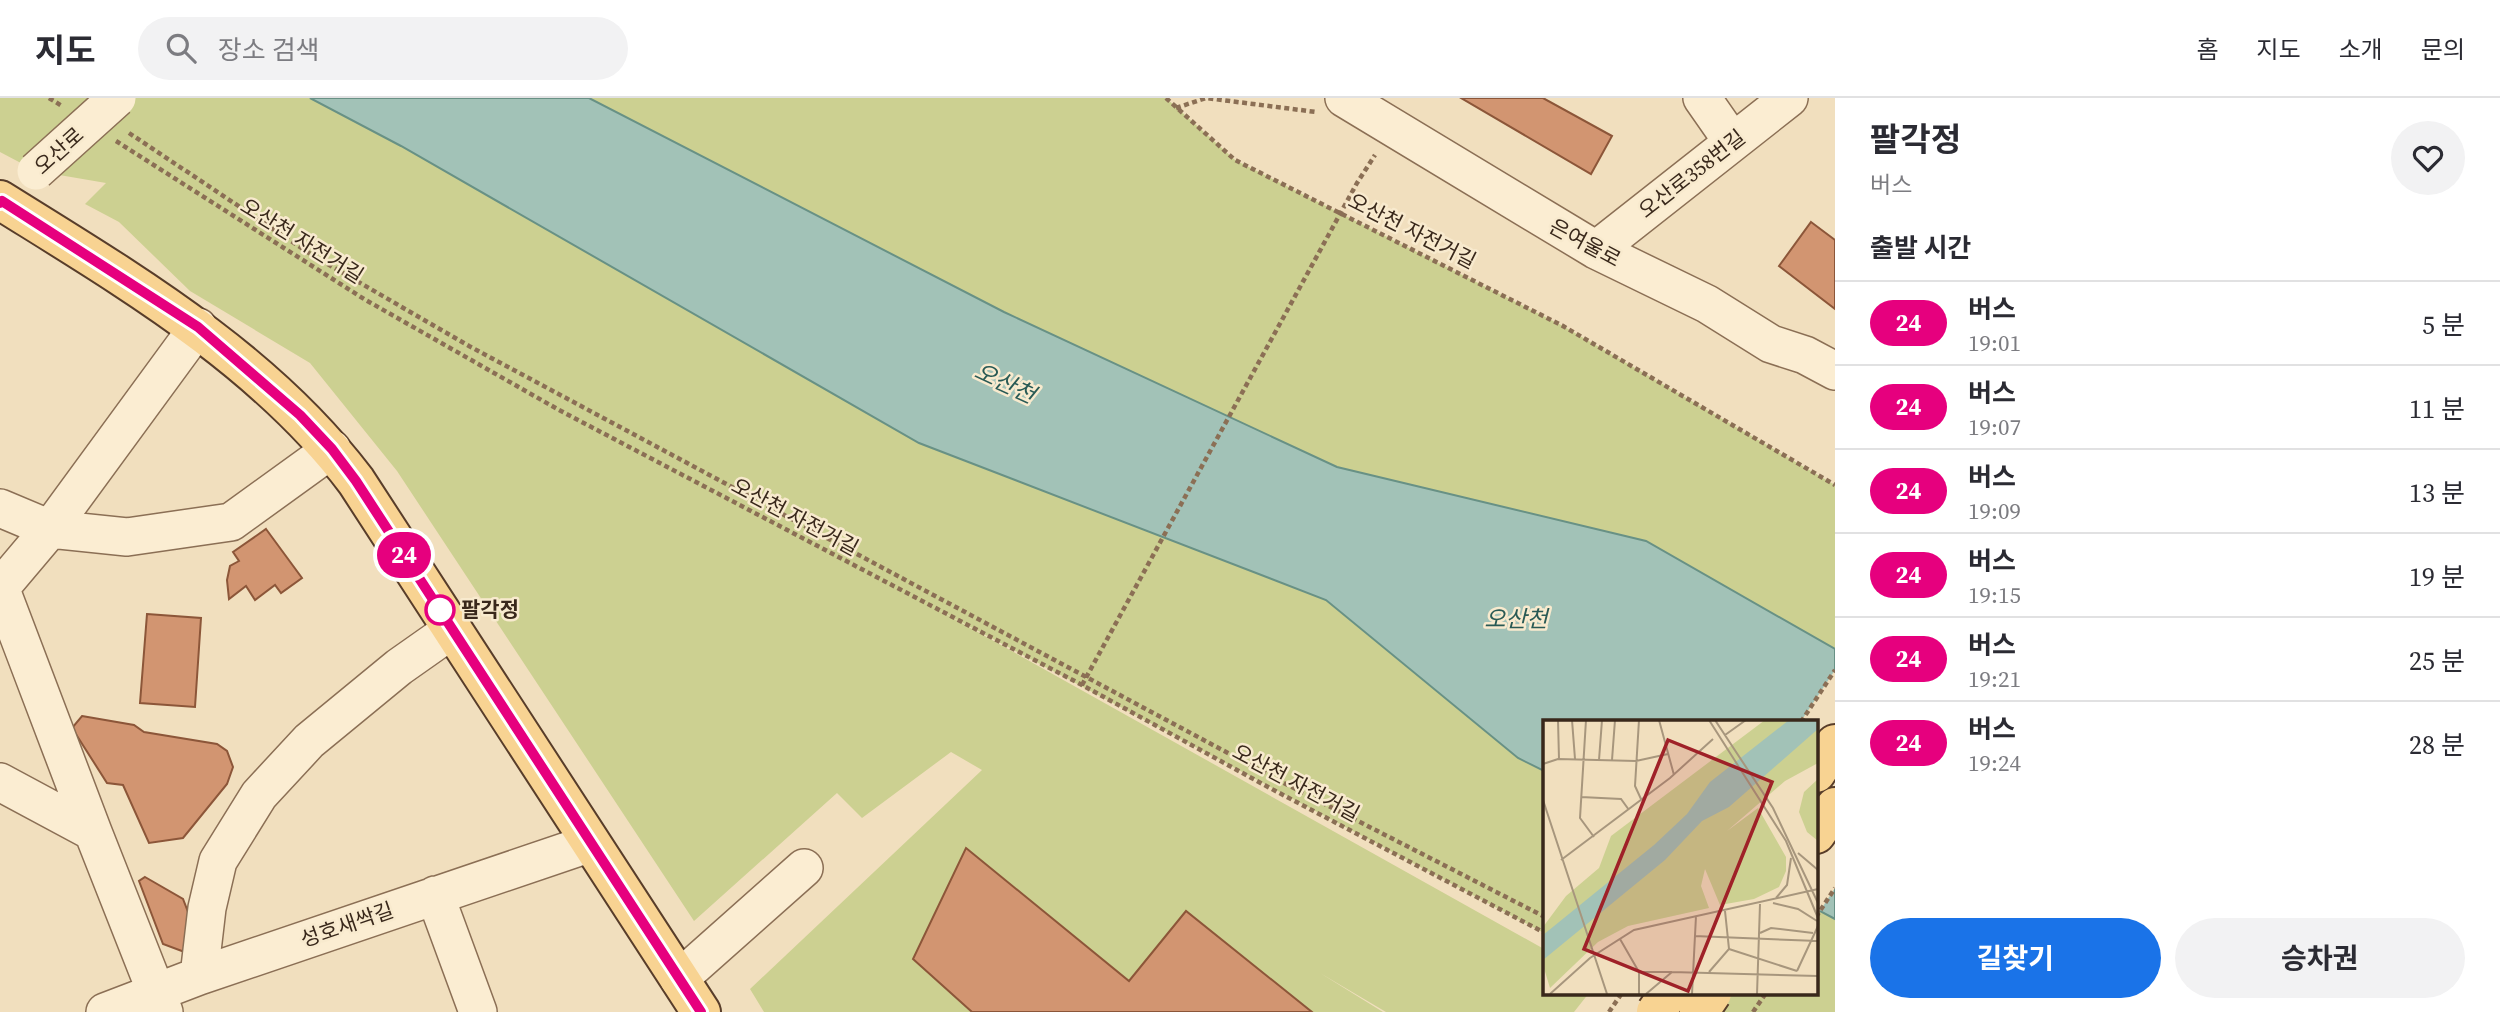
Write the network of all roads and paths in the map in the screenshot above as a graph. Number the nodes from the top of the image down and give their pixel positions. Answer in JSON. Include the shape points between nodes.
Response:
{"nodes":[{"id":1,"x":49,"y":98,"type":"edge"},
{"id":2,"x":1166,"y":98,"type":"edge"},
{"id":3,"x":1702,"y":98,"type":"edge"},
{"id":4,"x":1789,"y":98,"type":"edge"},
{"id":5,"x":1356,"y":106,"type":"edge"},
{"id":6,"x":1176,"y":108,"type":"junction"},
{"id":7,"x":72,"y":113,"type":"dead end"},
{"id":8,"x":120,"y":114,"type":"edge"},
{"id":9,"x":107,"y":135,"type":"dead end"},
{"id":10,"x":1732,"y":141,"type":"junction"},
{"id":11,"x":1357,"y":183,"type":"dead end"},
{"id":12,"x":1,"y":202,"type":"edge"},
{"id":13,"x":1340,"y":213,"type":"junction"},
{"id":14,"x":1596,"y":250,"type":"junction"},
{"id":15,"x":198,"y":327,"type":"junction"},
{"id":16,"x":1771,"y":344,"type":"junction"},
{"id":17,"x":1835,"y":371,"type":"edge"},
{"id":18,"x":1835,"y":398,"type":"edge"},
{"id":19,"x":332,"y":449,"type":"junction"},
{"id":20,"x":1835,"y":485,"type":"edge"},
{"id":21,"x":0,"y":508,"type":"edge"},
{"id":22,"x":50,"y":529,"type":"junction"},
{"id":23,"x":1,"y":587,"type":"edge"},
{"id":24,"x":453,"y":629,"type":"junction"},
{"id":25,"x":1835,"y":670,"type":"edge"},
{"id":26,"x":1086,"y":676,"type":"junction"},
{"id":27,"x":1082,"y":685,"type":"junction"},
{"id":28,"x":1802,"y":720,"type":"edge"},
{"id":29,"x":1835,"y":744,"type":"edge"},
{"id":30,"x":1818,"y":770,"type":"edge"},
{"id":31,"x":0,"y":782,"type":"edge"},
{"id":32,"x":1835,"y":807,"type":"edge"},
{"id":33,"x":1818,"y":831,"type":"edge"},
{"id":34,"x":93,"y":832,"type":"junction"},
{"id":35,"x":591,"y":843,"type":"junction"},
{"id":36,"x":804,"y":868,"type":"dead end"},
{"id":37,"x":1835,"y":888,"type":"edge"},
{"id":38,"x":435,"y":895,"type":"junction"},
{"id":39,"x":1818,"y":914,"type":"edge"},
{"id":40,"x":1543,"y":916,"type":"edge"},
{"id":41,"x":1543,"y":932,"type":"edge"},
{"id":42,"x":199,"y":976,"type":"junction"},
{"id":43,"x":679,"y":979,"type":"junction"},
{"id":44,"x":1621,"y":995,"type":"edge"},
{"id":45,"x":1668,"y":995,"type":"edge"},
{"id":46,"x":1711,"y":995,"type":"edge"},
{"id":47,"x":1765,"y":995,"type":"edge"},
{"id":48,"x":160,"y":1002,"type":"edge"},
{"id":49,"x":105,"y":1012,"type":"edge"},
{"id":50,"x":478,"y":1012,"type":"edge"},
{"id":51,"x":701,"y":1012,"type":"edge"},
{"id":52,"x":1609,"y":1012,"type":"edge"},
{"id":53,"x":1656,"y":1012,"type":"edge"},
{"id":54,"x":1699,"y":1012,"type":"edge"},
{"id":55,"x":1753,"y":1012,"type":"edge"}],
"edges":[{"from":1,"to":7,"type":"path"},
{"from":2,"to":6,"type":"path","name":"오산천 자전거길"},
{"from":3,"to":10,"type":"street"},
{"from":4,"to":10,"type":"street","name":"오산로358번길"},
{"from":5,"to":6,"type":"path","via":[[1325,114],[1206,98]]},
{"from":5,"to":14,"type":"street","name":"은여울로"},
{"from":6,"to":13,"type":"path","name":"오산천 자전거길","via":[[1236,160]]},
{"from":8,"to":12,"type":"street","name":"오산로","bridge":true,"via":[[37,171]]},
{"from":8,"to":26,"type":"path","via":[[312,255],[469,346]]},
{"from":9,"to":27,"type":"path","name":"오산천 자전거길","via":[[364,299],[559,410]]},
{"from":10,"to":14,"type":"street","name":"오산로358번길"},
{"from":11,"to":13,"type":"path"},
{"from":12,"to":15,"type":"main road"},
{"from":13,"to":20,"type":"path","name":"오산천 자전거길","via":[[1563,326]]},
{"from":13,"to":26,"type":"path"},
{"from":14,"to":16,"type":"street","name":"은여울로","via":[[1707,304]]},
{"from":15,"to":19,"type":"main road","via":[[300,415]]},
{"from":15,"to":22,"type":"street"},
{"from":16,"to":17,"type":"street","name":"은여울로"},
{"from":16,"to":18,"type":"street","via":[[1802,380]]},
{"from":19,"to":22,"type":"street","via":[[231,522],[127,537]]},
{"from":19,"to":24,"type":"main road"},
{"from":21,"to":22,"type":"street"},
{"from":22,"to":23,"type":"street"},
{"from":23,"to":34,"type":"street"},
{"from":24,"to":35,"type":"main road"},
{"from":24,"to":42,"type":"street","via":[[309,741],[259,795],[218,861]]},
{"from":25,"to":28,"type":"path"},
{"from":26,"to":27,"type":"path"},
{"from":26,"to":40,"type":"path"},
{"from":27,"to":41,"type":"path","name":"오산천 자전거길"},
{"from":29,"to":30,"type":"main road"},
{"from":31,"to":34,"type":"street"},
{"from":32,"to":33,"type":"main road"},
{"from":34,"to":48,"type":"street"},
{"from":35,"to":38,"type":"street","name":"성호새싹길"},
{"from":35,"to":43,"type":"main road"},
{"from":36,"to":43,"type":"street"},
{"from":37,"to":39,"type":"path"},
{"from":38,"to":42,"type":"street","name":"성호새싹길"},
{"from":38,"to":50,"type":"street"},
{"from":42,"to":48,"type":"street","name":"성호새싹길"},
{"from":43,"to":51,"type":"main road"},
{"from":44,"to":52,"type":"path"},
{"from":45,"to":53,"type":"main road","bridge":true},
{"from":46,"to":54,"type":"main road","bridge":true},
{"from":47,"to":55,"type":"path"},
{"from":48,"to":49,"type":"street","name":"성호새싹길"}]}
